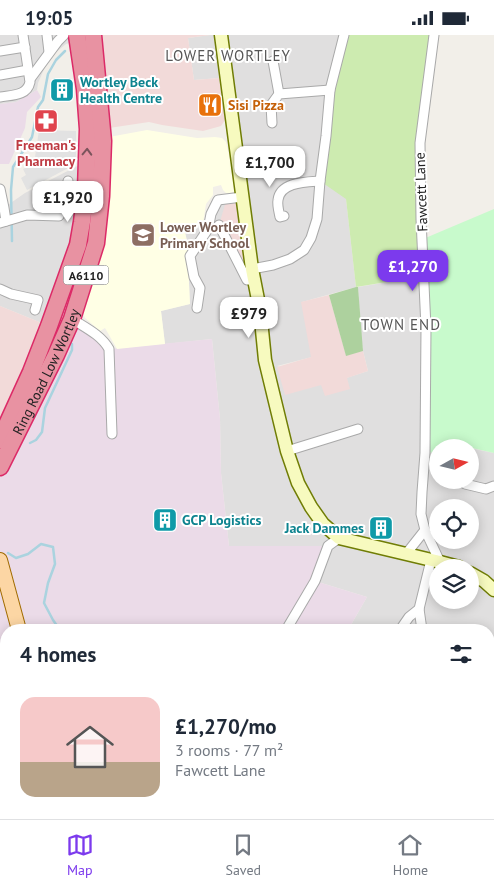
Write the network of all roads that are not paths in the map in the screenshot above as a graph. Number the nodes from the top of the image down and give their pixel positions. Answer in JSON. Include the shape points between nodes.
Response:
{"nodes":[{"id":1,"x":23,"y":35,"type":"edge"},
{"id":2,"x":47,"y":35,"type":"edge"},
{"id":3,"x":64,"y":35,"type":"edge"},
{"id":4,"x":77,"y":35,"type":"edge"},
{"id":5,"x":93,"y":35,"type":"edge"},
{"id":6,"x":221,"y":35,"type":"edge"},
{"id":7,"x":344,"y":35,"type":"edge"},
{"id":8,"x":434,"y":35,"type":"edge"},
{"id":9,"x":25,"y":47,"type":"junction"},
{"id":10,"x":0,"y":51,"type":"edge"},
{"id":11,"x":49,"y":52,"type":"junction"},
{"id":12,"x":273,"y":61,"type":"dead end"},
{"id":13,"x":0,"y":75,"type":"edge"},
{"id":14,"x":29,"y":77,"type":"junction"},
{"id":15,"x":330,"y":90,"type":"junction"},
{"id":16,"x":279,"y":95,"type":"junction"},
{"id":17,"x":0,"y":97,"type":"edge"},
{"id":18,"x":272,"y":123,"type":"dead end"},
{"id":19,"x":68,"y":181,"type":"dead end"},
{"id":20,"x":320,"y":181,"type":"junction"},
{"id":21,"x":0,"y":189,"type":"edge"},
{"id":22,"x":242,"y":197,"type":"junction"},
{"id":23,"x":284,"y":216,"type":"dead end"},
{"id":24,"x":3,"y":222,"type":"edge"},
{"id":25,"x":219,"y":225,"type":"dead end"},
{"id":26,"x":253,"y":274,"type":"junction"},
{"id":27,"x":0,"y":289,"type":"edge"},
{"id":28,"x":197,"y":308,"type":"dead end"},
{"id":29,"x":35,"y":310,"type":"dead end"},
{"id":30,"x":72,"y":319,"type":"junction"},
{"id":31,"x":31,"y":372,"type":"junction"},
{"id":32,"x":358,"y":429,"type":"dead end"},
{"id":33,"x":112,"y":434,"type":"dead end"},
{"id":34,"x":0,"y":440,"type":"edge"},
{"id":35,"x":287,"y":451,"type":"junction"},
{"id":36,"x":0,"y":467,"type":"edge"},
{"id":37,"x":494,"y":487,"type":"edge"},
{"id":38,"x":479,"y":488,"type":"edge"},
{"id":39,"x":425,"y":530,"type":"junction"},
{"id":40,"x":339,"y":538,"type":"junction"},
{"id":41,"x":406,"y":554,"type":"junction"},
{"id":42,"x":429,"y":559,"type":"edge"},
{"id":43,"x":435,"y":559,"type":"edge"},
{"id":44,"x":0,"y":560,"type":"edge"},
{"id":45,"x":479,"y":578,"type":"edge"},
{"id":46,"x":429,"y":581,"type":"edge"},
{"id":47,"x":494,"y":590,"type":"edge"},
{"id":48,"x":419,"y":609,"type":"junction"},
{"id":49,"x":17,"y":624,"type":"edge"},
{"id":50,"x":290,"y":624,"type":"edge"},
{"id":51,"x":404,"y":624,"type":"edge"},
{"id":52,"x":421,"y":624,"type":"edge"}],
"edges":[{"from":1,"to":9,"type":"street"},
{"from":2,"to":11,"type":"street"},
{"from":3,"to":11,"type":"street"},
{"from":31,"to":4,"type":"highway","name":"Ring Road Low Wortley","number":"A6110","one_way":true,"via":[[78,245],[82,222],[88,129]]},
{"from":5,"to":30,"type":"highway","name":"Ring Road Low Wortley","number":"A6110","via":[[103,141],[101,197],[96,243]]},
{"from":6,"to":22,"type":"street"},
{"from":7,"to":15,"type":"street"},
{"from":8,"to":39,"type":"street","name":"Fawcett Lane","via":[[420,143],[426,328],[422,492]]},
{"from":9,"to":10,"type":"street"},
{"from":9,"to":14,"type":"street"},
{"from":11,"to":14,"type":"street"},
{"from":12,"to":16,"type":"street"},
{"from":13,"to":14,"type":"street"},
{"from":14,"to":17,"type":"street","via":[[27,90]]},
{"from":15,"to":16,"type":"street"},
{"from":15,"to":20,"type":"street"},
{"from":16,"to":18,"type":"street","via":[[270,105]]},
{"from":19,"to":24,"type":"street","via":[[66,204],[59,216],[27,215]]},
{"from":20,"to":23,"type":"street","via":[[283,189],[278,200],[280,217]]},
{"from":20,"to":26,"type":"street","via":[[312,239],[290,259]]},
{"from":21,"to":24,"type":"street"},
{"from":22,"to":26,"type":"street"},
{"from":22,"to":28,"type":"street","via":[[218,200],[208,229],[190,256],[194,277],[204,288]]},
{"from":25,"to":26,"type":"street","via":[[247,280]]},
{"from":26,"to":35,"type":"street","via":[[265,360]]},
{"from":27,"to":29,"type":"street","via":[[11,295],[39,297]]},
{"from":30,"to":31,"type":"highway","via":[[60,323]]},
{"from":30,"to":33,"type":"street","via":[[104,340],[109,349]]},
{"from":30,"to":36,"type":"highway","name":"Ring Road Low Wortley","number":"A6110"},
{"from":31,"to":34,"type":"highway","name":"Ring Road Low Wortley","number":"A6110"},
{"from":32,"to":35,"type":"street"},
{"from":35,"to":40,"type":"street","via":[[311,507]]},
{"from":37,"to":38,"type":"street"},
{"from":39,"to":41,"type":"street"},
{"from":39,"to":43,"type":"street","name":"Fawcett Lane"},
{"from":40,"to":41,"type":"street"},
{"from":40,"to":50,"type":"street","via":[[328,546],[315,581]]},
{"from":41,"to":42,"type":"street"},
{"from":44,"to":49,"type":"main road"},
{"from":45,"to":47,"type":"street"},
{"from":46,"to":48,"type":"street"},
{"from":48,"to":51,"type":"street"},
{"from":48,"to":52,"type":"street"}]}
